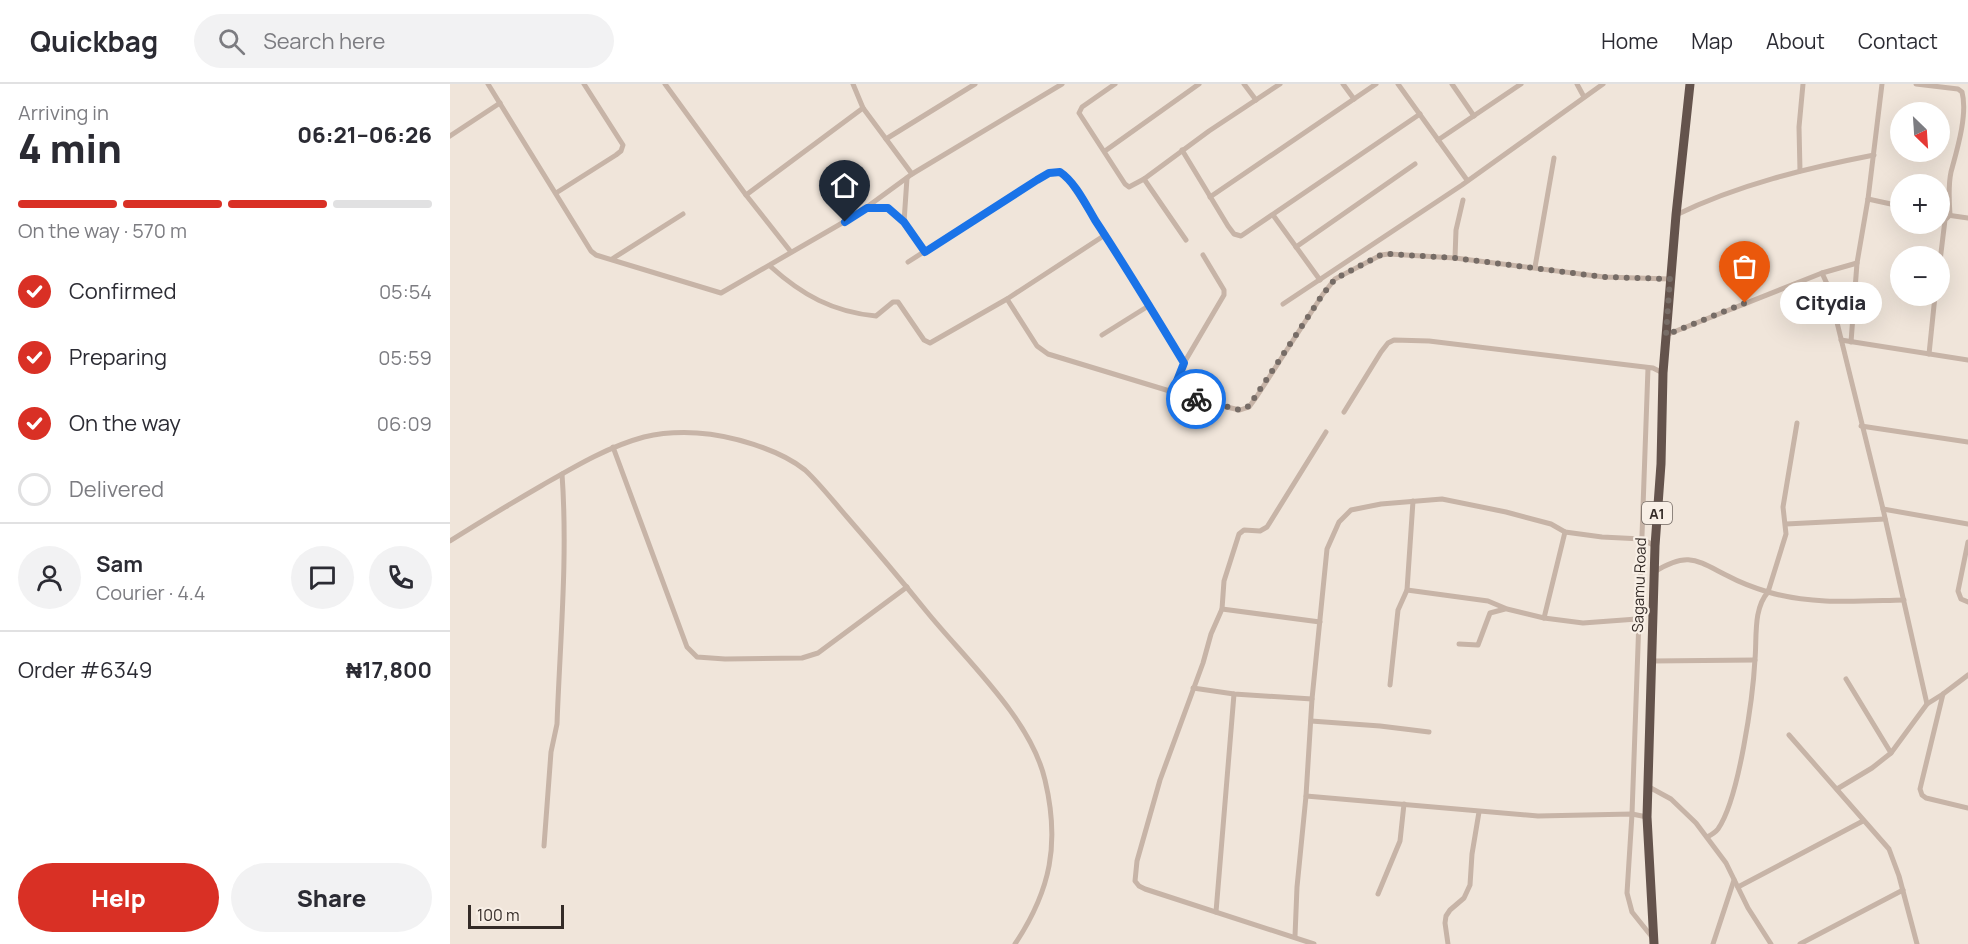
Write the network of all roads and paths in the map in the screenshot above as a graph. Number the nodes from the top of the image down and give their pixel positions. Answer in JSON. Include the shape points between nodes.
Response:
{"nodes":[{"id":1,"x":488,"y":84,"type":"edge"},
{"id":2,"x":584,"y":84,"type":"edge"},
{"id":3,"x":665,"y":84,"type":"edge"},
{"id":4,"x":853,"y":84,"type":"edge"},
{"id":5,"x":975,"y":84,"type":"edge"},
{"id":6,"x":1062,"y":84,"type":"edge"},
{"id":7,"x":1115,"y":84,"type":"edge"},
{"id":8,"x":1199,"y":84,"type":"edge"},
{"id":9,"x":1244,"y":84,"type":"edge"},
{"id":10,"x":1280,"y":84,"type":"edge"},
{"id":11,"x":1343,"y":84,"type":"edge"},
{"id":12,"x":1376,"y":84,"type":"edge"},
{"id":13,"x":1398,"y":84,"type":"edge"},
{"id":14,"x":1452,"y":84,"type":"edge"},
{"id":15,"x":1521,"y":84,"type":"edge"},
{"id":16,"x":1576,"y":84,"type":"edge"},
{"id":17,"x":1603,"y":84,"type":"edge"},
{"id":18,"x":1690,"y":84,"type":"edge"},
{"id":19,"x":1803,"y":84,"type":"edge"},
{"id":20,"x":1882,"y":84,"type":"edge"},
{"id":21,"x":1917,"y":84,"type":"edge"},
{"id":22,"x":1584,"y":96,"type":"junction"},
{"id":23,"x":1354,"y":99,"type":"junction"},
{"id":24,"x":1256,"y":100,"type":"junction"},
{"id":25,"x":500,"y":103,"type":"junction"},
{"id":26,"x":863,"y":108,"type":"junction"},
{"id":27,"x":1420,"y":114,"type":"junction"},
{"id":28,"x":1474,"y":116,"type":"junction"},
{"id":29,"x":451,"y":134,"type":"edge"},
{"id":30,"x":886,"y":139,"type":"junction"},
{"id":31,"x":1438,"y":140,"type":"junction"},
{"id":32,"x":1182,"y":150,"type":"junction"},
{"id":33,"x":1105,"y":151,"type":"junction"},
{"id":34,"x":1875,"y":155,"type":"junction"},
{"id":35,"x":1554,"y":158,"type":"dead end"},
{"id":36,"x":1415,"y":164,"type":"dead end"},
{"id":37,"x":1800,"y":171,"type":"junction"},
{"id":38,"x":909,"y":176,"type":"junction"},
{"id":39,"x":1144,"y":179,"type":"junction"},
{"id":40,"x":1467,"y":180,"type":"junction"},
{"id":41,"x":1950,"y":182,"type":"edge"},
{"id":42,"x":556,"y":194,"type":"junction"},
{"id":43,"x":746,"y":195,"type":"junction"},
{"id":44,"x":1210,"y":197,"type":"junction"},
{"id":45,"x":1868,"y":199,"type":"junction"},
{"id":46,"x":1463,"y":200,"type":"dead end"},
{"id":47,"x":1890,"y":204,"type":"edge"},
{"id":48,"x":867,"y":208,"type":"junction"},
{"id":49,"x":682,"y":214,"type":"dead end"},
{"id":50,"x":1273,"y":215,"type":"junction"},
{"id":51,"x":1676,"y":215,"type":"junction"},
{"id":52,"x":1950,"y":215,"type":"edge"},
{"id":53,"x":1968,"y":218,"type":"edge"},
{"id":54,"x":904,"y":222,"type":"junction"},
{"id":55,"x":1105,"y":236,"type":"junction"},
{"id":56,"x":1186,"y":240,"type":"dead end"},
{"id":57,"x":1296,"y":247,"type":"junction"},
{"id":58,"x":791,"y":252,"type":"junction"},
{"id":59,"x":925,"y":252,"type":"junction"},
{"id":60,"x":1203,"y":255,"type":"dead end"},
{"id":61,"x":1455,"y":258,"type":"junction"},
{"id":62,"x":612,"y":259,"type":"junction"},
{"id":63,"x":908,"y":262,"type":"dead end"},
{"id":64,"x":1857,"y":263,"type":"junction"},
{"id":65,"x":770,"y":266,"type":"junction"},
{"id":66,"x":1535,"y":267,"type":"junction"},
{"id":67,"x":1822,"y":273,"type":"junction"},
{"id":68,"x":1670,"y":279,"type":"junction"},
{"id":69,"x":1320,"y":280,"type":"junction"},
{"id":70,"x":1007,"y":299,"type":"junction"},
{"id":71,"x":1283,"y":304,"type":"dead end"},
{"id":72,"x":1150,"y":305,"type":"junction"},
{"id":73,"x":1833,"y":305,"type":"junction"},
{"id":74,"x":1853,"y":306,"type":"junction"},
{"id":75,"x":1934,"y":306,"type":"edge"},
{"id":76,"x":1102,"y":335,"type":"dead end"},
{"id":77,"x":1666,"y":335,"type":"junction"},
{"id":78,"x":1841,"y":340,"type":"junction"},
{"id":79,"x":1851,"y":342,"type":"junction"},
{"id":80,"x":1929,"y":354,"type":"junction"},
{"id":81,"x":1968,"y":360,"type":"edge"},
{"id":82,"x":1184,"y":363,"type":"junction"},
{"id":83,"x":1648,"y":368,"type":"junction"},
{"id":84,"x":1663,"y":374,"type":"junction"},
{"id":85,"x":1173,"y":391,"type":"junction"},
{"id":86,"x":1344,"y":412,"type":"dead end"},
{"id":87,"x":1797,"y":423,"type":"dead end"},
{"id":88,"x":1861,"y":426,"type":"junction"},
{"id":89,"x":1326,"y":432,"type":"dead end"},
{"id":90,"x":1968,"y":442,"type":"edge"},
{"id":91,"x":614,"y":447,"type":"junction"},
{"id":92,"x":562,"y":474,"type":"junction"},
{"id":93,"x":1413,"y":501,"type":"junction"},
{"id":94,"x":1882,"y":509,"type":"junction"},
{"id":95,"x":1885,"y":519,"type":"junction"},
{"id":96,"x":1786,"y":524,"type":"junction"},
{"id":97,"x":1968,"y":524,"type":"edge"},
{"id":98,"x":1565,"y":532,"type":"junction"},
{"id":99,"x":1642,"y":539,"type":"junction"},
{"id":100,"x":450,"y":541,"type":"edge"},
{"id":101,"x":1968,"y":542,"type":"edge"},
{"id":102,"x":1655,"y":546,"type":"junction"},
{"id":103,"x":1654,"y":572,"type":"junction"},
{"id":104,"x":907,"y":587,"type":"junction"},
{"id":105,"x":1407,"y":590,"type":"junction"},
{"id":106,"x":1768,"y":592,"type":"junction"},
{"id":107,"x":1904,"y":600,"type":"junction"},
{"id":108,"x":1968,"y":602,"type":"edge"},
{"id":109,"x":1222,"y":609,"type":"junction"},
{"id":110,"x":1507,"y":609,"type":"junction"},
{"id":111,"x":1544,"y":618,"type":"junction"},
{"id":112,"x":1637,"y":619,"type":"junction"},
{"id":113,"x":1320,"y":622,"type":"junction"},
{"id":114,"x":1459,"y":644,"type":"dead end"},
{"id":115,"x":1755,"y":660,"type":"junction"},
{"id":116,"x":1652,"y":661,"type":"junction"},
{"id":117,"x":1968,"y":675,"type":"edge"},
{"id":118,"x":1846,"y":680,"type":"dead end"},
{"id":119,"x":1390,"y":685,"type":"dead end"},
{"id":120,"x":1193,"y":688,"type":"junction"},
{"id":121,"x":1234,"y":694,"type":"junction"},
{"id":122,"x":1943,"y":694,"type":"junction"},
{"id":123,"x":1312,"y":699,"type":"junction"},
{"id":124,"x":1927,"y":704,"type":"junction"},
{"id":125,"x":1311,"y":721,"type":"junction"},
{"id":126,"x":1429,"y":732,"type":"dead end"},
{"id":127,"x":1789,"y":735,"type":"dead end"},
{"id":128,"x":1892,"y":753,"type":"junction"},
{"id":129,"x":1649,"y":787,"type":"junction"},
{"id":130,"x":1837,"y":789,"type":"junction"},
{"id":131,"x":1306,"y":796,"type":"junction"},
{"id":132,"x":1404,"y":804,"type":"junction"},
{"id":133,"x":1968,"y":808,"type":"edge"},
{"id":134,"x":1479,"y":812,"type":"junction"},
{"id":135,"x":1632,"y":814,"type":"junction"},
{"id":136,"x":1647,"y":817,"type":"junction"},
{"id":137,"x":1863,"y":821,"type":"junction"},
{"id":138,"x":1707,"y":837,"type":"junction"},
{"id":139,"x":544,"y":846,"type":"dead end"},
{"id":140,"x":1734,"y":880,"type":"junction"},
{"id":141,"x":1738,"y":887,"type":"junction"},
{"id":142,"x":1903,"y":890,"type":"junction"},
{"id":143,"x":1378,"y":894,"type":"dead end"},
{"id":144,"x":1216,"y":912,"type":"junction"},
{"id":145,"x":1295,"y":936,"type":"junction"},
{"id":146,"x":1653,"y":941,"type":"edge"},
{"id":147,"x":1015,"y":944,"type":"edge"},
{"id":148,"x":1314,"y":944,"type":"edge"},
{"id":149,"x":1448,"y":944,"type":"edge"},
{"id":150,"x":1713,"y":944,"type":"edge"},
{"id":151,"x":1772,"y":944,"type":"edge"},
{"id":152,"x":1800,"y":944,"type":"edge"},
{"id":153,"x":1917,"y":944,"type":"edge"}],
"edges":[{"from":1,"to":25,"type":"street"},
{"from":2,"to":42,"type":"street","via":[[622,145],[621,151]]},
{"from":3,"to":43,"type":"street"},
{"from":4,"to":26,"type":"street"},
{"from":5,"to":30,"type":"street"},
{"from":6,"to":38,"type":"street"},
{"from":7,"to":33,"type":"street","via":[[1078,113]]},
{"from":8,"to":33,"type":"street"},
{"from":9,"to":24,"type":"street"},
{"from":10,"to":24,"type":"street"},
{"from":11,"to":23,"type":"street"},
{"from":12,"to":23,"type":"street"},
{"from":13,"to":27,"type":"street"},
{"from":14,"to":28,"type":"street"},
{"from":15,"to":28,"type":"street"},
{"from":16,"to":22,"type":"street"},
{"from":17,"to":22,"type":"street"},
{"from":18,"to":51,"type":"highway","name":"Sagamu Road","number":"A1"},
{"from":19,"to":37,"type":"street"},
{"from":20,"to":34,"type":"street"},
{"from":21,"to":41,"type":"street","via":[[1962,92],[1964,110]]},
{"from":22,"to":40,"type":"street"},
{"from":23,"to":44,"type":"street"},
{"from":24,"to":32,"type":"street"},
{"from":25,"to":29,"type":"street"},
{"from":25,"to":42,"type":"street"},
{"from":26,"to":30,"type":"street"},
{"from":26,"to":43,"type":"street"},
{"from":27,"to":31,"type":"street"},
{"from":27,"to":50,"type":"street"},
{"from":28,"to":31,"type":"street"},
{"from":30,"to":38,"type":"street"},
{"from":31,"to":40,"type":"street"},
{"from":32,"to":39,"type":"street"},
{"from":32,"to":44,"type":"street"},
{"from":33,"to":39,"type":"street","via":[[1125,184],[1134,186]]},
{"from":34,"to":37,"type":"street"},
{"from":34,"to":45,"type":"street"},
{"from":35,"to":66,"type":"street"},
{"from":36,"to":57,"type":"street"},
{"from":37,"to":51,"type":"street","via":[[1700,203]]},
{"from":38,"to":48,"type":"street"},
{"from":38,"to":54,"type":"street"},
{"from":39,"to":56,"type":"street"},
{"from":40,"to":69,"type":"street"},
{"from":42,"to":62,"type":"street","via":[[591,251]]},
{"from":43,"to":58,"type":"street"},
{"from":44,"to":50,"type":"street","via":[[1238,236]]},
{"from":45,"to":47,"type":"street"},
{"from":45,"to":64,"type":"street"},
{"from":46,"to":61,"type":"street"},
{"from":48,"to":54,"type":"street","via":[[888,208]]},
{"from":48,"to":58,"type":"street"},
{"from":49,"to":62,"type":"street"},
{"from":50,"to":57,"type":"street"},
{"from":51,"to":68,"type":"highway","name":"Sagamu Road","number":"A1"},
{"from":52,"to":53,"type":"street"},
{"from":54,"to":59,"type":"street"},
{"from":55,"to":59,"type":"street","via":[[1065,175],[1055,171]]},
{"from":55,"to":70,"type":"street"},
{"from":55,"to":72,"type":"street"},
{"from":57,"to":69,"type":"street"},
{"from":58,"to":65,"type":"street"},
{"from":59,"to":63,"type":"street"},
{"from":60,"to":82,"type":"street","via":[[1224,295]]},
{"from":61,"to":66,"type":"street"},
{"from":61,"to":85,"type":"street","via":[[1381,255],[1335,279],[1245,409]]},
{"from":62,"to":65,"type":"street","via":[[721,293]]},
{"from":64,"to":67,"type":"street"},
{"from":64,"to":74,"type":"street"},
{"from":65,"to":70,"type":"street","via":[[799,290],[835,306],[876,316],[898,302],[930,343]]},
{"from":66,"to":68,"type":"street","via":[[1604,277]]},
{"from":67,"to":73,"type":"street"},
{"from":67,"to":77,"type":"street"},
{"from":68,"to":77,"type":"highway","name":"Sagamu Road","number":"A1"},
{"from":69,"to":71,"type":"street"},
{"from":70,"to":85,"type":"street","via":[[1042,351]]},
{"from":72,"to":76,"type":"street"},
{"from":72,"to":82,"type":"street"},
{"from":73,"to":74,"type":"street"},
{"from":73,"to":78,"type":"street"},
{"from":74,"to":79,"type":"street"},
{"from":75,"to":80,"type":"street"},
{"from":77,"to":84,"type":"highway","name":"Sagamu Road","number":"A1"},
{"from":78,"to":79,"type":"street"},
{"from":78,"to":88,"type":"street"},
{"from":79,"to":80,"type":"street"},
{"from":80,"to":81,"type":"street"},
{"from":82,"to":85,"type":"street"},
{"from":83,"to":84,"type":"street"},
{"from":83,"to":86,"type":"street","via":[[1395,340],[1377,358]]},
{"from":83,"to":99,"type":"street"},
{"from":84,"to":102,"type":"highway","name":"Sagamu Road","number":"A1"},
{"from":87,"to":96,"type":"street","via":[[1783,507]]},
{"from":88,"to":90,"type":"street"},
{"from":88,"to":94,"type":"street"},
{"from":89,"to":109,"type":"street","via":[[1267,527],[1241,532],[1224,581]]},
{"from":91,"to":92,"type":"street"},
{"from":91,"to":104,"type":"street","via":[[647,436],[697,433],[749,442],[773,453],[804,470]]},
{"from":91,"to":104,"type":"street","via":[[687,648],[697,657],[802,658],[818,653]]},
{"from":92,"to":100,"type":"street"},
{"from":92,"to":139,"type":"street","via":[[564,531],[557,724]]},
{"from":93,"to":98,"type":"street","via":[[1442,500],[1490,508],[1551,524]]},
{"from":93,"to":105,"type":"street"},
{"from":93,"to":113,"type":"street","via":[[1357,508],[1339,522],[1327,549]]},
{"from":94,"to":95,"type":"street"},
{"from":94,"to":97,"type":"street"},
{"from":95,"to":96,"type":"street"},
{"from":95,"to":107,"type":"street"},
{"from":96,"to":106,"type":"street","via":[[1785,541]]},
{"from":98,"to":99,"type":"street"},
{"from":98,"to":111,"type":"street"},
{"from":99,"to":102,"type":"street"},
{"from":99,"to":112,"type":"street"},
{"from":101,"to":108,"type":"street","via":[[1958,591],[1961,599]]},
{"from":102,"to":103,"type":"highway","name":"Sagamu Road","number":"A1"},
{"from":103,"to":106,"type":"street","via":[[1689,559]]},
{"from":103,"to":116,"type":"highway","name":"Sagamu Road","number":"A1"},
{"from":104,"to":147,"type":"street","via":[[1022,729],[1045,778],[1053,839],[1049,865],[1029,924]]},
{"from":105,"to":110,"type":"street","via":[[1488,601]]},
{"from":105,"to":119,"type":"street","via":[[1398,610]]},
{"from":106,"to":107,"type":"street","via":[[1823,601]]},
{"from":106,"to":115,"type":"street","via":[[1759,611]]},
{"from":107,"to":124,"type":"street"},
{"from":109,"to":113,"type":"street"},
{"from":109,"to":120,"type":"street"},
{"from":110,"to":111,"type":"street"},
{"from":110,"to":114,"type":"street","via":[[1490,613],[1478,645]]},
{"from":111,"to":112,"type":"street","via":[[1592,623]]},
{"from":112,"to":135,"type":"street"},
{"from":113,"to":123,"type":"street"},
{"from":115,"to":116,"type":"street"},
{"from":115,"to":138,"type":"street","via":[[1746,731],[1730,804],[1718,828]]},
{"from":116,"to":129,"type":"highway","name":"Sagamu Road","number":"A1"},
{"from":117,"to":122,"type":"street"},
{"from":118,"to":128,"type":"street"},
{"from":120,"to":121,"type":"street"},
{"from":120,"to":144,"type":"street","via":[[1160,780],[1135,881],[1145,889]]},
{"from":121,"to":123,"type":"street"},
{"from":121,"to":144,"type":"street"},
{"from":122,"to":124,"type":"street"},
{"from":122,"to":133,"type":"street","via":[[1920,789],[1926,798]]},
{"from":123,"to":125,"type":"street"},
{"from":124,"to":128,"type":"street"},
{"from":125,"to":126,"type":"street"},
{"from":125,"to":131,"type":"street"},
{"from":127,"to":130,"type":"street"},
{"from":128,"to":130,"type":"street"},
{"from":129,"to":136,"type":"highway","name":"Sagamu Road","number":"A1"},
{"from":129,"to":138,"type":"street","via":[[1679,805]]},
{"from":130,"to":137,"type":"street"},
{"from":131,"to":132,"type":"street"},
{"from":131,"to":145,"type":"street"},
{"from":132,"to":134,"type":"street"},
{"from":132,"to":143,"type":"street","via":[[1400,841]]},
{"from":134,"to":135,"type":"street","via":[[1538,816]]},
{"from":134,"to":149,"type":"street","via":[[1470,885],[1446,916]]},
{"from":135,"to":136,"type":"street"},
{"from":135,"to":146,"type":"street","via":[[1627,893],[1632,912]]},
{"from":136,"to":146,"type":"highway","name":"Sagamu Road","number":"A1"},
{"from":137,"to":141,"type":"street"},
{"from":137,"to":142,"type":"street","via":[[1889,849]]},
{"from":138,"to":140,"type":"street"},
{"from":140,"to":141,"type":"street"},
{"from":140,"to":150,"type":"street"},
{"from":141,"to":151,"type":"street"},
{"from":142,"to":152,"type":"street"},
{"from":142,"to":153,"type":"street"},
{"from":144,"to":145,"type":"street"},
{"from":145,"to":148,"type":"street"}]}
